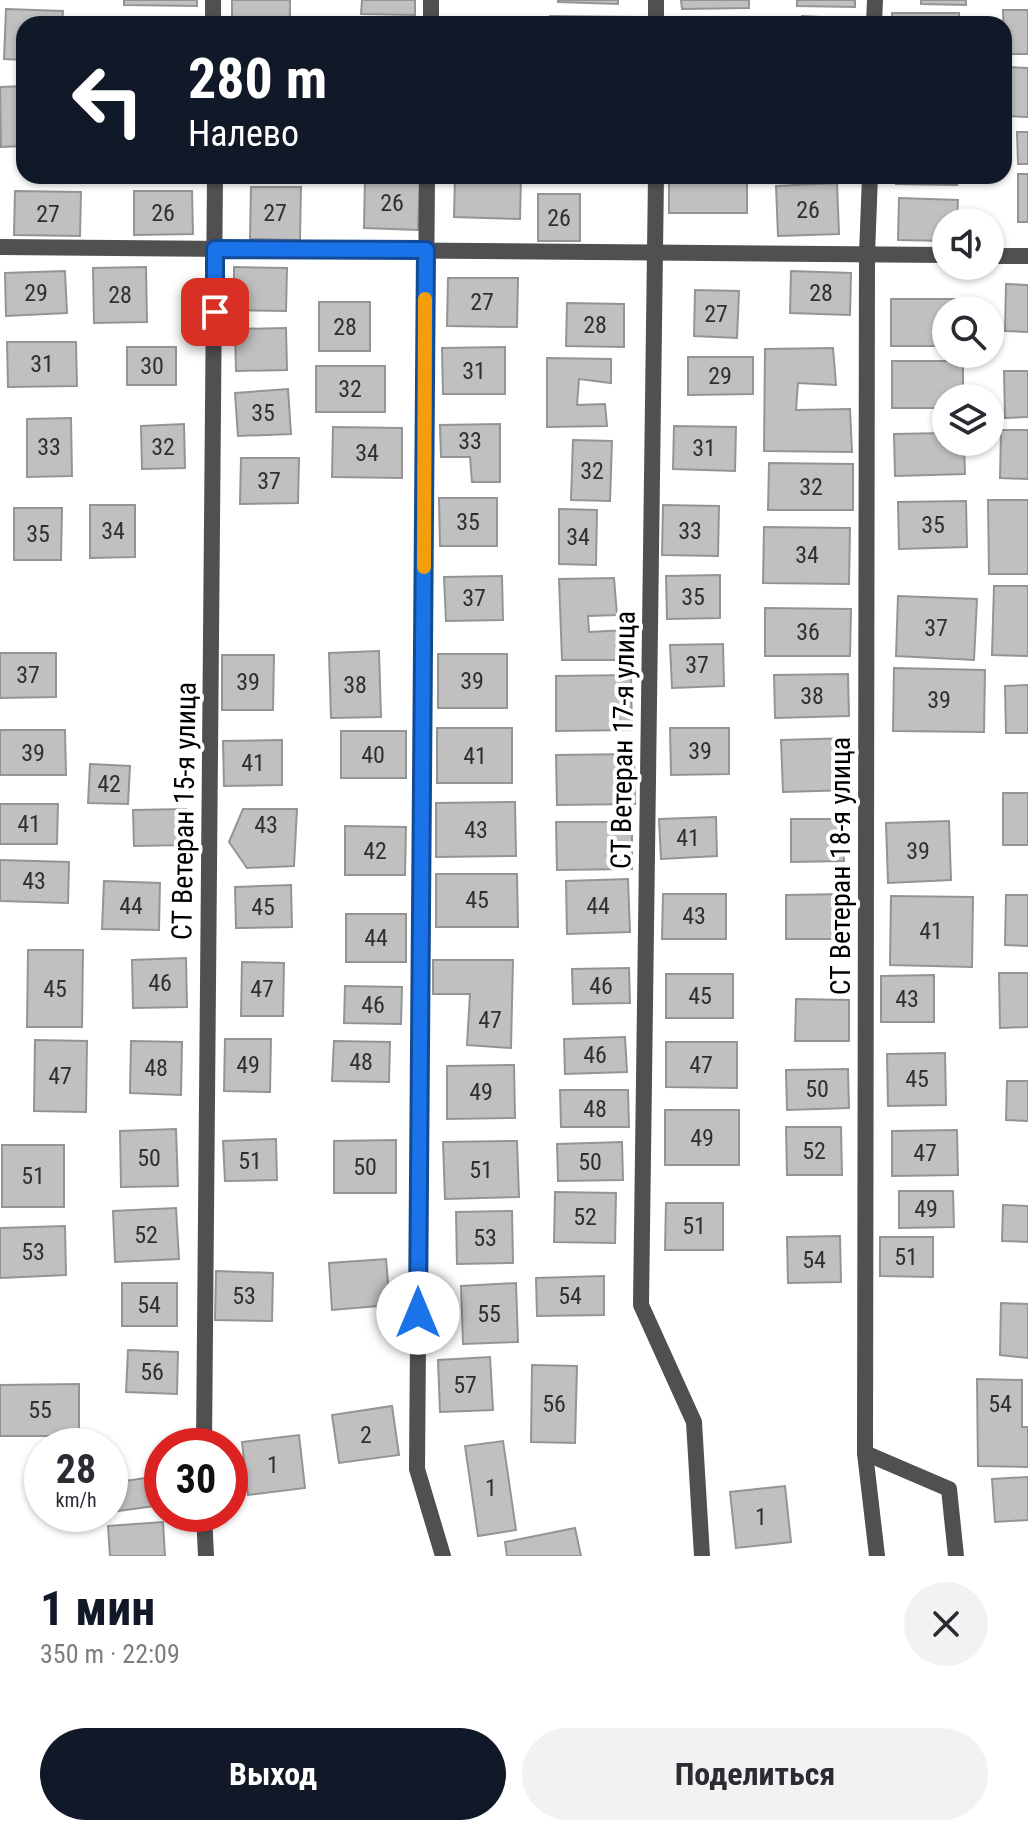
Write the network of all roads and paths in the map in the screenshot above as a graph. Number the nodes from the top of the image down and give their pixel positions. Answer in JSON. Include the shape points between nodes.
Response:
{"nodes":[{"id":1,"x":215,"y":184,"type":"edge"},
{"id":2,"x":427,"y":184,"type":"edge"},
{"id":3,"x":656,"y":184,"type":"edge"},
{"id":4,"x":870,"y":184,"type":"edge"},
{"id":5,"x":0,"y":247,"type":"edge"},
{"id":6,"x":215,"y":249,"type":"junction"},
{"id":7,"x":426,"y":250,"type":"junction"},
{"id":8,"x":656,"y":253,"type":"junction"},
{"id":9,"x":867,"y":254,"type":"junction"},
{"id":10,"x":932,"y":255,"type":"edge"},
{"id":11,"x":1004,"y":256,"type":"edge"},
{"id":12,"x":1028,"y":256,"type":"edge"},
{"id":13,"x":204,"y":1428,"type":"edge"},
{"id":14,"x":865,"y":1453,"type":"junction"},
{"id":15,"x":205,"y":1532,"type":"edge"},
{"id":16,"x":206,"y":1556,"type":"edge"},
{"id":17,"x":443,"y":1556,"type":"edge"},
{"id":18,"x":702,"y":1556,"type":"edge"},
{"id":19,"x":877,"y":1556,"type":"edge"},
{"id":20,"x":956,"y":1556,"type":"edge"}],
"edges":[{"from":1,"to":6,"type":"street","name":"СТ Ветеран 15-я улица"},
{"from":2,"to":7,"type":"street"},
{"from":3,"to":8,"type":"street","name":"СТ Ветеран 17-я улица"},
{"from":4,"to":9,"type":"street","name":"СТ Ветеран 18-я улица"},
{"from":5,"to":6,"type":"street"},
{"from":6,"to":7,"type":"street"},
{"from":6,"to":13,"type":"street","name":"СТ Ветеран 15-я улица"},
{"from":7,"to":8,"type":"street"},
{"from":7,"to":17,"type":"street","via":[[417,1469]]},
{"from":8,"to":9,"type":"street"},
{"from":8,"to":18,"type":"street","name":"СТ Ветеран 17-я улица","via":[[641,1305],[694,1422]]},
{"from":9,"to":10,"type":"street"},
{"from":9,"to":14,"type":"street","name":"СТ Ветеран 18-я улица"},
{"from":11,"to":12,"type":"street"},
{"from":14,"to":19,"type":"street","name":"СТ Ветеран 18-я улица"},
{"from":14,"to":20,"type":"street","via":[[949,1489]]},
{"from":15,"to":16,"type":"street"}]}
